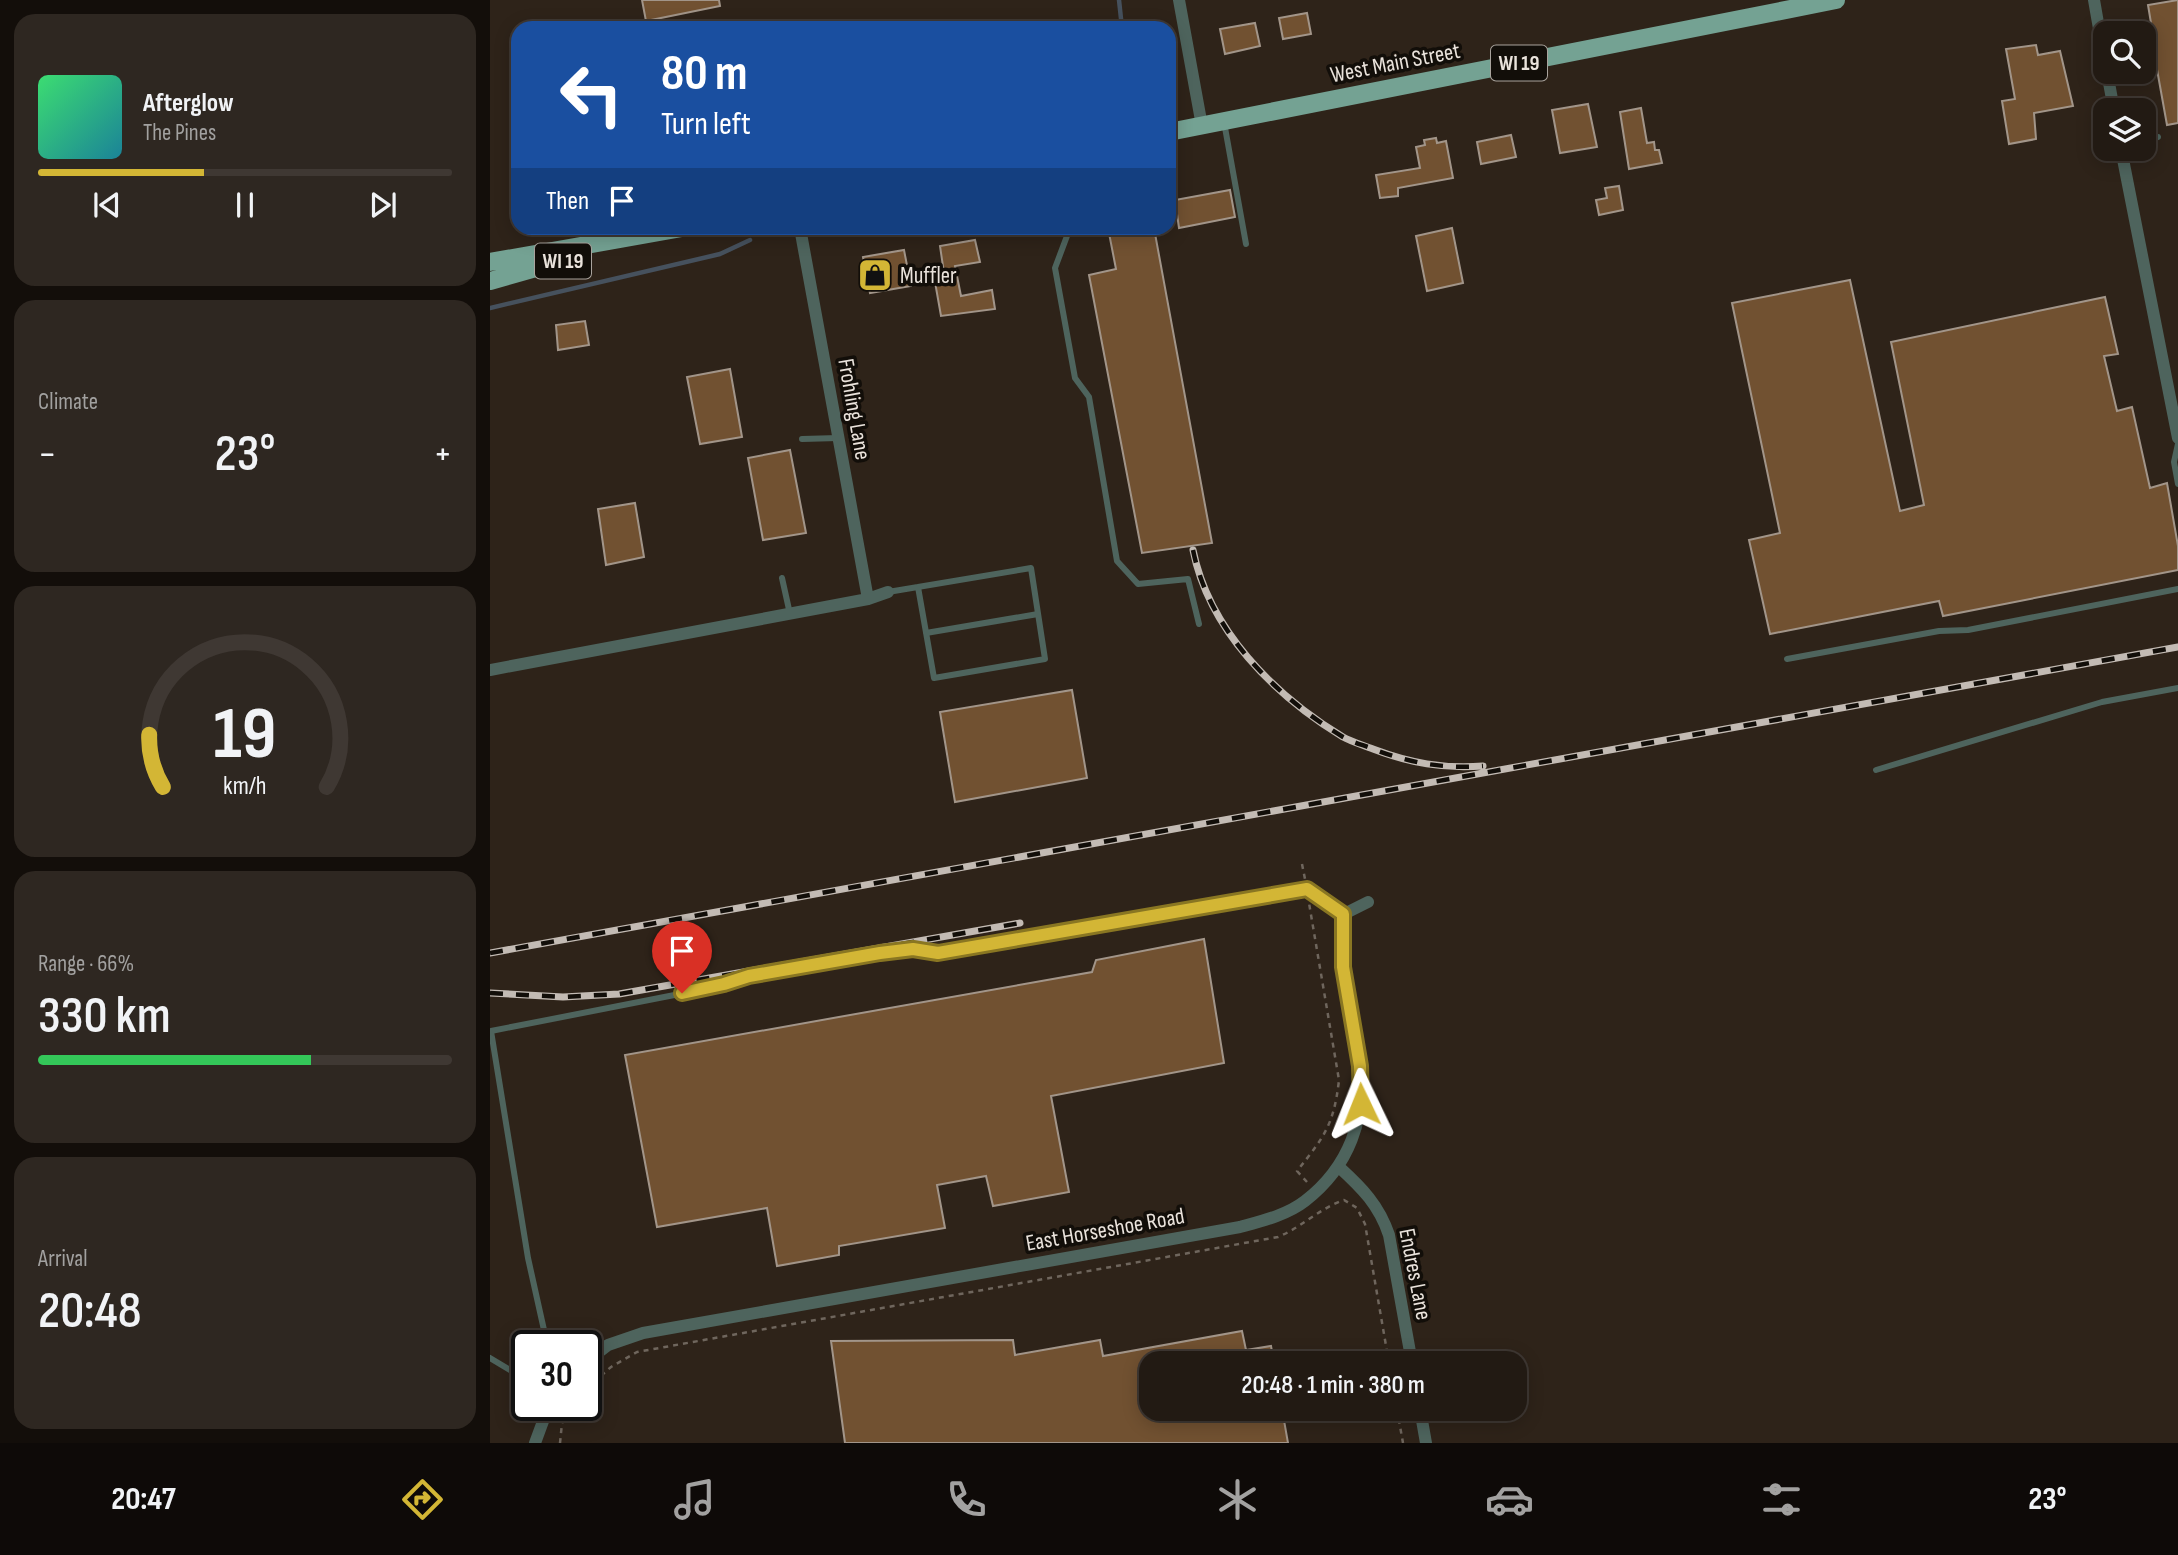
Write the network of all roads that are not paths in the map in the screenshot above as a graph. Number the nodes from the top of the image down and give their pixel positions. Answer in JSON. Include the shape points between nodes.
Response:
{"nodes":[{"id":1,"x":1179,"y":0,"type":"edge"},
{"id":2,"x":1836,"y":0,"type":"edge"},
{"id":3,"x":2094,"y":0,"type":"edge"},
{"id":4,"x":2098,"y":21,"type":"edge"},
{"id":5,"x":1224,"y":121,"type":"junction"},
{"id":6,"x":1202,"y":125,"type":"junction"},
{"id":7,"x":1176,"y":131,"type":"edge"},
{"id":8,"x":2123,"y":161,"type":"edge"},
{"id":9,"x":645,"y":235,"type":"edge"},
{"id":10,"x":801,"y":235,"type":"edge"},
{"id":11,"x":1067,"y":235,"type":"edge"},
{"id":12,"x":634,"y":237,"type":"junction"},
{"id":13,"x":1246,"y":244,"type":"dead end"},
{"id":14,"x":490,"y":262,"type":"edge"},
{"id":15,"x":490,"y":281,"type":"edge"},
{"id":16,"x":839,"y":438,"type":"junction"},
{"id":17,"x":2178,"y":438,"type":"edge"},
{"id":18,"x":802,"y":439,"type":"dead end"},
{"id":19,"x":2178,"y":444,"type":"edge"},
{"id":20,"x":2178,"y":484,"type":"edge"},
{"id":21,"x":782,"y":578,"type":"dead end"},
{"id":22,"x":918,"y":587,"type":"junction"},
{"id":23,"x":2178,"y":589,"type":"edge"},
{"id":24,"x":888,"y":592,"type":"joint"},
{"id":25,"x":868,"y":599,"type":"junction"},
{"id":26,"x":790,"y":614,"type":"junction"},
{"id":27,"x":1038,"y":614,"type":"junction"},
{"id":28,"x":1199,"y":624,"type":"dead end"},
{"id":29,"x":926,"y":633,"type":"junction"},
{"id":30,"x":1787,"y":659,"type":"dead end"},
{"id":31,"x":490,"y":670,"type":"edge"},
{"id":32,"x":2178,"y":688,"type":"edge"},
{"id":33,"x":1876,"y":771,"type":"dead end"},
{"id":34,"x":1368,"y":902,"type":"dead end"},
{"id":35,"x":1343,"y":914,"type":"junction"},
{"id":36,"x":1339,"y":1167,"type":"junction"},
{"id":37,"x":544,"y":1330,"type":"edge"},
{"id":38,"x":602,"y":1350,"type":"edge"},
{"id":39,"x":1410,"y":1351,"type":"edge"},
{"id":40,"x":490,"y":1358,"type":"edge"},
{"id":41,"x":511,"y":1370,"type":"edge"},
{"id":42,"x":543,"y":1421,"type":"edge"},
{"id":43,"x":1422,"y":1421,"type":"edge"},
{"id":44,"x":535,"y":1443,"type":"edge"},
{"id":45,"x":1426,"y":1443,"type":"edge"}],
"edges":[{"from":1,"to":6,"type":"street"},
{"from":2,"to":5,"type":"main road","name":"West Main Street","number":"WI 19"},
{"from":3,"to":4,"type":"street"},
{"from":5,"to":6,"type":"main road","name":"West Main Street","number":"WI 19"},
{"from":5,"to":13,"type":"lane"},
{"from":6,"to":7,"type":"main road","name":"West Main Street","number":"WI 19"},
{"from":8,"to":17,"type":"street"},
{"from":9,"to":12,"type":"main road","number":"WI 19"},
{"from":10,"to":16,"type":"street","name":"Frohling Lane"},
{"from":11,"to":28,"type":"lane","via":[[1055,268],[1075,378],[1089,397],[1117,561],[1138,584],[1188,579]]},
{"from":12,"to":14,"type":"main road","number":"WI 19"},
{"from":12,"to":15,"type":"main road","number":"WI 19"},
{"from":16,"to":18,"type":"lane"},
{"from":16,"to":25,"type":"street","name":"Frohling Lane"},
{"from":19,"to":20,"type":"lane","via":[[2174,462]]},
{"from":21,"to":26,"type":"lane"},
{"from":22,"to":24,"type":"lane"},
{"from":22,"to":27,"type":"lane","via":[[1031,568]]},
{"from":22,"to":29,"type":"lane"},
{"from":23,"to":30,"type":"lane"},
{"from":24,"to":25,"type":"street"},
{"from":25,"to":26,"type":"street"},
{"from":26,"to":31,"type":"street"},
{"from":27,"to":29,"type":"lane"},
{"from":27,"to":29,"type":"lane","via":[[1045,659],[934,678]]},
{"from":32,"to":33,"type":"lane","via":[[2102,702]]},
{"from":34,"to":35,"type":"street"},
{"from":35,"to":36,"type":"street","name":"East Horseshoe Road","via":[[1343,967],[1360,1066],[1361,1104],[1352,1142]]},
{"from":35,"to":37,"type":"lane","via":[[1307,889],[938,953],[913,949],[880,953],[491,1031]]},
{"from":36,"to":38,"type":"street","name":"East Horseshoe Road","via":[[1304,1202],[1240,1227],[643,1333]]},
{"from":36,"to":39,"type":"street","name":"Endres Lane","via":[[1361,1186],[1383,1217]]},
{"from":40,"to":41,"type":"lane"},
{"from":42,"to":44,"type":"street"},
{"from":43,"to":45,"type":"street"}]}
